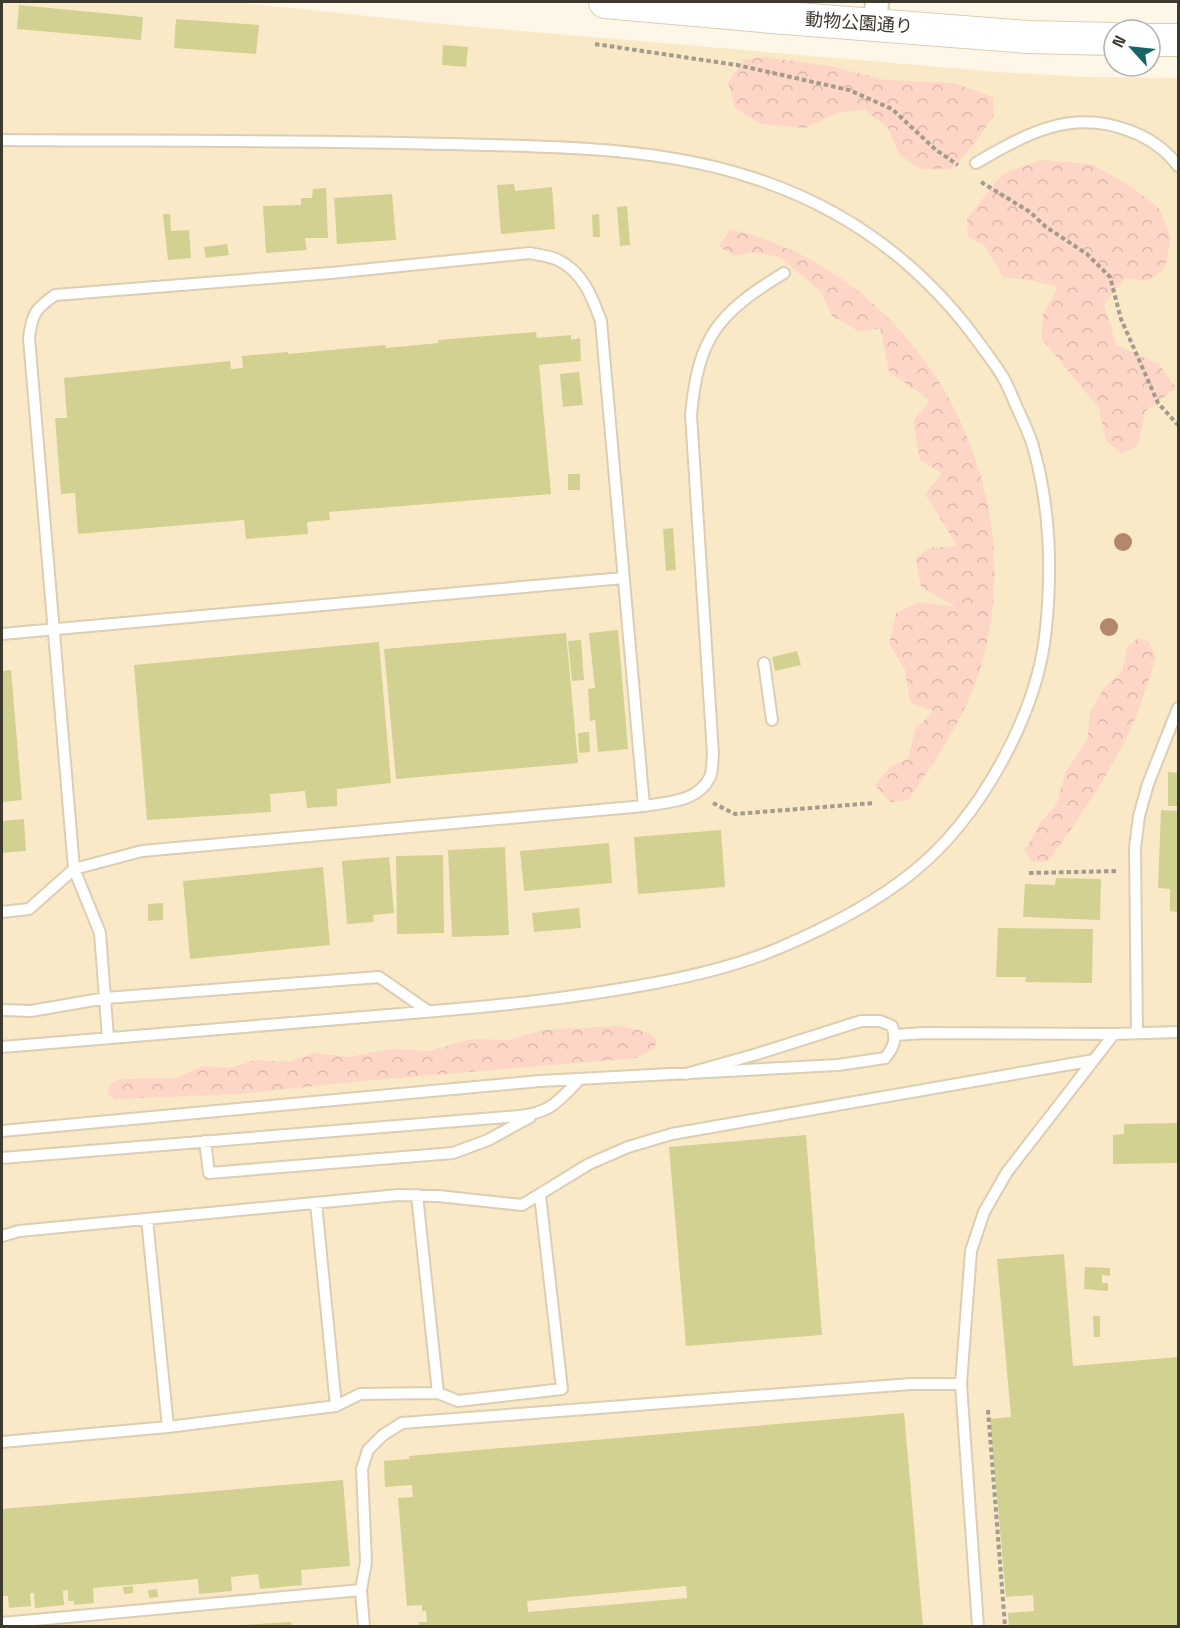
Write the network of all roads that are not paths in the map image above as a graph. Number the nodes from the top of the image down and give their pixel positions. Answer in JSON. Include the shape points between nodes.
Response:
{"nodes":[{"id":1,"x":605,"y":2,"type":"edge"},
{"id":2,"x":876,"y":13,"type":"edge"},
{"id":3,"x":1102,"y":39,"type":"edge"},
{"id":4,"x":1162,"y":40,"type":"edge"},
{"id":5,"x":1179,"y":40,"type":"edge"},
{"id":6,"x":2,"y":141,"type":"edge"},
{"id":7,"x":976,"y":163,"type":"dead end"},
{"id":8,"x":1179,"y":166,"type":"edge"},
{"id":9,"x":784,"y":273,"type":"dead end"},
{"id":10,"x":623,"y":578,"type":"junction"},
{"id":11,"x":53,"y":629,"type":"junction"},
{"id":12,"x":2,"y":634,"type":"edge"},
{"id":13,"x":764,"y":663,"type":"dead end"},
{"id":14,"x":1179,"y":708,"type":"edge"},
{"id":15,"x":772,"y":720,"type":"dead end"},
{"id":16,"x":644,"y":806,"type":"junction"},
{"id":17,"x":74,"y":869,"type":"junction"},
{"id":18,"x":2,"y":912,"type":"edge"},
{"id":19,"x":106,"y":998,"type":"junction"},
{"id":20,"x":2,"y":1010,"type":"edge"},
{"id":21,"x":428,"y":1011,"type":"junction"},
{"id":22,"x":1179,"y":1032,"type":"edge"},
{"id":23,"x":1137,"y":1033,"type":"junction"},
{"id":24,"x":1114,"y":1034,"type":"junction"},
{"id":25,"x":895,"y":1035,"type":"junction"},
{"id":26,"x":108,"y":1038,"type":"junction"},
{"id":27,"x":2,"y":1047,"type":"edge"},
{"id":28,"x":1094,"y":1060,"type":"junction"},
{"id":29,"x":686,"y":1074,"type":"junction"},
{"id":30,"x":580,"y":1079,"type":"junction"},
{"id":31,"x":537,"y":1114,"type":"junction"},
{"id":32,"x":2,"y":1131,"type":"edge"},
{"id":33,"x":204,"y":1141,"type":"junction"},
{"id":34,"x":2,"y":1158,"type":"edge"},
{"id":35,"x":417,"y":1195,"type":"junction"},
{"id":36,"x":540,"y":1195,"type":"junction"},
{"id":37,"x":316,"y":1203,"type":"junction"},
{"id":38,"x":147,"y":1220,"type":"junction"},
{"id":39,"x":2,"y":1236,"type":"edge"},
{"id":40,"x":961,"y":1384,"type":"junction"},
{"id":41,"x":438,"y":1393,"type":"junction"},
{"id":42,"x":336,"y":1406,"type":"junction"},
{"id":43,"x":168,"y":1427,"type":"junction"},
{"id":44,"x":2,"y":1442,"type":"edge"},
{"id":45,"x":361,"y":1590,"type":"junction"},
{"id":46,"x":2,"y":1623,"type":"edge"},
{"id":47,"x":364,"y":1626,"type":"edge"},
{"id":48,"x":978,"y":1626,"type":"edge"}],
"edges":[{"from":1,"to":2,"type":"street","name":"動物公園通り","via":[[772,17]]},
{"from":2,"to":3,"type":"street","name":"動物公園通り","via":[[1027,37]]},
{"from":4,"to":5,"type":"street"},
{"from":6,"to":21,"type":"lane","via":[[348,141],[535,146],[622,152],[707,165],[790,192],[830,210],[879,241],[925,279],[964,322],[1004,378],[1033,445],[1046,508],[1051,572],[1046,638],[1031,701],[998,769],[958,828],[914,872],[847,916],[773,951],[702,974],[619,990],[531,1003]]},
{"from":7,"to":8,"type":"lane","via":[[1041,130],[1060,124],[1099,122],[1140,135]]},
{"from":9,"to":16,"type":"lane","via":[[729,312],[700,358],[691,415],[713,754],[710,776],[697,794]]},
{"from":10,"to":11,"type":"lane"},
{"from":10,"to":11,"type":"lane","via":[[601,321],[590,290],[576,273],[557,260],[530,253],[77,292],[55,295],[38,306],[31,319],[29,338]]},
{"from":10,"to":16,"type":"lane"},
{"from":11,"to":12,"type":"lane"},
{"from":11,"to":17,"type":"lane"},
{"from":13,"to":15,"type":"lane"},
{"from":14,"to":23,"type":"lane","via":[[1139,816]]},
{"from":16,"to":17,"type":"lane","via":[[142,851]]},
{"from":17,"to":18,"type":"lane","via":[[28,909]]},
{"from":17,"to":19,"type":"lane","via":[[100,933]]},
{"from":19,"to":20,"type":"lane","via":[[31,1011]]},
{"from":19,"to":21,"type":"lane","via":[[379,977]]},
{"from":19,"to":26,"type":"lane"},
{"from":21,"to":26,"type":"lane"},
{"from":22,"to":23,"type":"lane"},
{"from":23,"to":24,"type":"lane"},
{"from":24,"to":25,"type":"lane"},
{"from":24,"to":28,"type":"lane"},
{"from":25,"to":29,"type":"lane","via":[[892,1026],[880,1021],[861,1021]]},
{"from":25,"to":29,"type":"lane","via":[[893,1048],[885,1058],[838,1065]]},
{"from":26,"to":27,"type":"lane"},
{"from":28,"to":36,"type":"lane","via":[[672,1134],[589,1164]]},
{"from":28,"to":40,"type":"lane","via":[[1007,1172],[984,1212],[971,1251]]},
{"from":29,"to":30,"type":"lane"},
{"from":30,"to":31,"type":"lane","via":[[551,1107]]},
{"from":30,"to":32,"type":"lane"},
{"from":31,"to":33,"type":"lane"},
{"from":31,"to":33,"type":"lane","via":[[453,1153],[209,1173]]},
{"from":33,"to":34,"type":"lane"},
{"from":35,"to":36,"type":"lane","via":[[522,1205]]},
{"from":35,"to":37,"type":"lane"},
{"from":35,"to":41,"type":"lane"},
{"from":36,"to":41,"type":"lane","via":[[562,1389],[458,1401]]},
{"from":37,"to":38,"type":"lane"},
{"from":37,"to":42,"type":"lane"},
{"from":38,"to":39,"type":"lane"},
{"from":38,"to":43,"type":"lane"},
{"from":40,"to":45,"type":"lane","via":[[911,1384],[402,1423],[368,1450],[362,1469],[366,1562]]},
{"from":40,"to":48,"type":"lane"},
{"from":41,"to":42,"type":"lane","via":[[360,1394]]},
{"from":42,"to":43,"type":"lane"},
{"from":43,"to":44,"type":"lane"},
{"from":45,"to":46,"type":"lane"},
{"from":45,"to":47,"type":"lane"}]}
